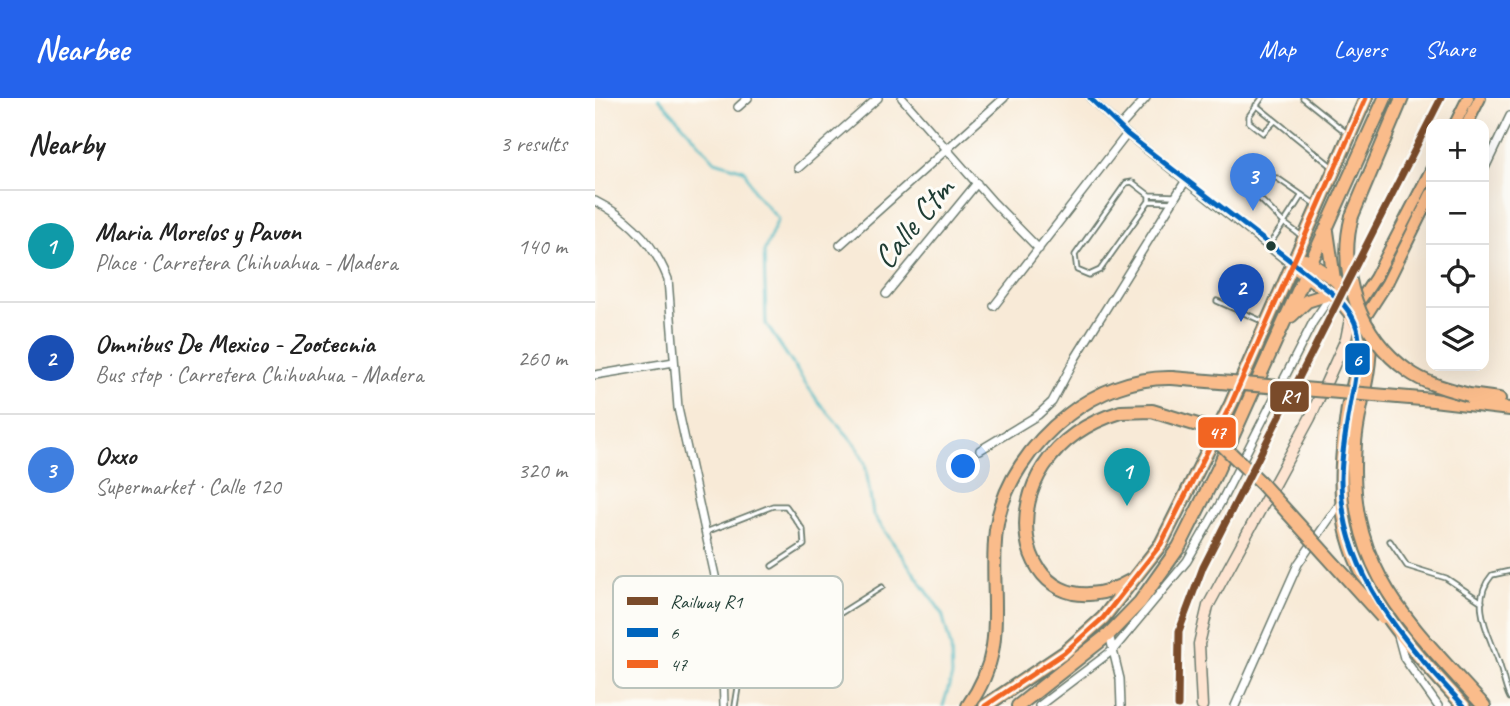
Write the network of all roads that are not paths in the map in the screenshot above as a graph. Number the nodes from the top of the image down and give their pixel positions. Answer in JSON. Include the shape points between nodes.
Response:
{"nodes":[{"id":1,"x":748,"y":98,"type":"edge"},
{"id":2,"x":878,"y":98,"type":"edge"},
{"id":3,"x":902,"y":98,"type":"edge"},
{"id":4,"x":1004,"y":98,"type":"edge"},
{"id":5,"x":1090,"y":98,"type":"edge"},
{"id":6,"x":1146,"y":98,"type":"edge"},
{"id":7,"x":1262,"y":98,"type":"edge"},
{"id":8,"x":1303,"y":98,"type":"edge"},
{"id":9,"x":1366,"y":98,"type":"edge"},
{"id":10,"x":1385,"y":98,"type":"edge"},
{"id":11,"x":1402,"y":98,"type":"edge"},
{"id":12,"x":1468,"y":98,"type":"edge"},
{"id":13,"x":1480,"y":98,"type":"edge"},
{"id":14,"x":1256,"y":106,"type":"junction"},
{"id":15,"x":738,"y":107,"type":"dead end"},
{"id":16,"x":1510,"y":116,"type":"edge"},
{"id":17,"x":1458,"y":119,"type":"edge"},
{"id":18,"x":1470,"y":119,"type":"edge"},
{"id":19,"x":1275,"y":121,"type":"junction"},
{"id":20,"x":1120,"y":127,"type":"junction"},
{"id":21,"x":1127,"y":134,"type":"junction"},
{"id":22,"x":1349,"y":135,"type":"junction"},
{"id":23,"x":947,"y":149,"type":"junction"},
{"id":24,"x":1489,"y":160,"type":"edge"},
{"id":25,"x":798,"y":168,"type":"dead end"},
{"id":26,"x":1336,"y":170,"type":"junction"},
{"id":27,"x":1186,"y":180,"type":"junction"},
{"id":28,"x":1426,"y":180,"type":"edge"},
{"id":29,"x":977,"y":183,"type":"junction"},
{"id":30,"x":1149,"y":195,"type":"junction"},
{"id":31,"x":1301,"y":195,"type":"junction"},
{"id":32,"x":1174,"y":199,"type":"junction"},
{"id":33,"x":595,"y":201,"type":"edge"},
{"id":34,"x":1149,"y":201,"type":"junction"},
{"id":35,"x":1426,"y":204,"type":"edge"},
{"id":36,"x":1319,"y":207,"type":"junction"},
{"id":37,"x":1284,"y":223,"type":"junction"},
{"id":38,"x":1312,"y":223,"type":"junction"},
{"id":39,"x":1327,"y":229,"type":"junction"},
{"id":40,"x":1305,"y":239,"type":"junction"},
{"id":41,"x":840,"y":245,"type":"dead end"},
{"id":42,"x":1269,"y":245,"type":"junction"},
{"id":43,"x":1039,"y":249,"type":"junction"},
{"id":44,"x":1295,"y":261,"type":"junction"},
{"id":45,"x":1308,"y":270,"type":"junction"},
{"id":46,"x":1334,"y":279,"type":"junction"},
{"id":47,"x":1332,"y":293,"type":"junction"},
{"id":48,"x":886,"y":294,"type":"dead end"},
{"id":49,"x":1217,"y":301,"type":"dead end"},
{"id":50,"x":1359,"y":302,"type":"junction"},
{"id":51,"x":994,"y":306,"type":"dead end"},
{"id":52,"x":1351,"y":314,"type":"junction"},
{"id":53,"x":1362,"y":322,"type":"junction"},
{"id":54,"x":1266,"y":323,"type":"junction"},
{"id":55,"x":1283,"y":324,"type":"junction"},
{"id":56,"x":1346,"y":340,"type":"junction"},
{"id":57,"x":674,"y":362,"type":"junction"},
{"id":58,"x":595,"y":375,"type":"edge"},
{"id":59,"x":1510,"y":400,"type":"edge"},
{"id":60,"x":1510,"y":409,"type":"edge"},
{"id":61,"x":980,"y":450,"type":"dead end"},
{"id":62,"x":1342,"y":500,"type":"junction"},
{"id":63,"x":706,"y":532,"type":"junction"},
{"id":64,"x":1390,"y":541,"type":"dead end"},
{"id":65,"x":772,"y":566,"type":"dead end"},
{"id":66,"x":1510,"y":570,"type":"edge"},
{"id":67,"x":715,"y":576,"type":"edge"},
{"id":68,"x":1135,"y":578,"type":"junction"},
{"id":69,"x":882,"y":587,"type":"dead end"},
{"id":70,"x":1482,"y":602,"type":"junction"},
{"id":71,"x":843,"y":612,"type":"edge"},
{"id":72,"x":1395,"y":629,"type":"junction"},
{"id":73,"x":1109,"y":634,"type":"junction"},
{"id":74,"x":1113,"y":650,"type":"junction"},
{"id":75,"x":723,"y":688,"type":"edge"},
{"id":76,"x":738,"y":688,"type":"edge"},
{"id":77,"x":1510,"y":698,"type":"edge"},
{"id":78,"x":724,"y":706,"type":"edge"},
{"id":79,"x":735,"y":706,"type":"edge"},
{"id":80,"x":968,"y":706,"type":"edge"},
{"id":81,"x":985,"y":706,"type":"edge"},
{"id":82,"x":1018,"y":706,"type":"edge"},
{"id":83,"x":1039,"y":706,"type":"edge"},
{"id":84,"x":1121,"y":706,"type":"edge"},
{"id":85,"x":1202,"y":706,"type":"edge"},
{"id":86,"x":1235,"y":706,"type":"edge"},
{"id":87,"x":1438,"y":706,"type":"edge"},
{"id":88,"x":1464,"y":706,"type":"edge"},
{"id":89,"x":1484,"y":706,"type":"edge"}],
"edges":[{"from":1,"to":15,"type":"street"},
{"from":2,"to":25,"type":"street"},
{"from":3,"to":23,"type":"street"},
{"from":4,"to":23,"type":"street","name":"Calle Ctm"},
{"from":5,"to":20,"type":"street"},
{"from":6,"to":20,"type":"street"},
{"from":7,"to":14,"type":"lane"},
{"from":8,"to":22,"type":"lane"},
{"from":9,"to":22,"type":"highway"},
{"from":10,"to":39,"type":"highway"},
{"from":11,"to":59,"type":"highway","bridge":true,"via":[[1352,216],[1346,243],[1348,277],[1364,322],[1409,372],[1469,395]]},
{"from":12,"to":17,"type":"main road"},
{"from":13,"to":18,"type":"main road"},
{"from":14,"to":19,"type":"lane"},
{"from":14,"to":19,"type":"lane","via":[[1249,120],[1260,132]]},
{"from":16,"to":24,"type":"street"},
{"from":19,"to":26,"type":"lane"},
{"from":20,"to":21,"type":"street"},
{"from":21,"to":27,"type":"street"},
{"from":21,"to":43,"type":"street"},
{"from":22,"to":26,"type":"highway"},
{"from":23,"to":29,"type":"street"},
{"from":23,"to":41,"type":"street","name":"Calle Ctm"},
{"from":26,"to":36,"type":"highway"},
{"from":27,"to":32,"type":"street"},
{"from":27,"to":42,"type":"street"},
{"from":28,"to":50,"type":"main road"},
{"from":29,"to":43,"type":"street"},
{"from":29,"to":48,"type":"street","name":"Calle Ctm"},
{"from":30,"to":32,"type":"lane"},
{"from":30,"to":34,"type":"lane"},
{"from":30,"to":34,"type":"lane","via":[[1132,182],[1126,183],[1075,255],[1077,270],[1084,275],[1100,270]]},
{"from":31,"to":36,"type":"lane"},
{"from":31,"to":37,"type":"lane"},
{"from":31,"to":37,"type":"lane","via":[[1275,177],[1258,191],[1259,200]]},
{"from":32,"to":34,"type":"lane"},
{"from":32,"to":61,"type":"street","via":[[1052,402]]},
{"from":33,"to":57,"type":"street","via":[[627,220],[661,260],[672,303]]},
{"from":35,"to":53,"type":"main road"},
{"from":36,"to":38,"type":"highway"},
{"from":37,"to":40,"type":"lane"},
{"from":37,"to":42,"type":"lane"},
{"from":38,"to":39,"type":"highway"},
{"from":38,"to":40,"type":"highway"},
{"from":39,"to":45,"type":"highway"},
{"from":39,"to":46,"type":"highway"},
{"from":40,"to":44,"type":"highway"},
{"from":42,"to":44,"type":"street"},
{"from":43,"to":51,"type":"street"},
{"from":44,"to":45,"type":"highway"},
{"from":44,"to":54,"type":"highway"},
{"from":45,"to":46,"type":"highway"},
{"from":45,"to":47,"type":"highway"},
{"from":45,"to":55,"type":"highway"},
{"from":46,"to":50,"type":"highway"},
{"from":47,"to":52,"type":"highway"},
{"from":47,"to":55,"type":"highway","via":[[1307,301]]},
{"from":47,"to":74,"type":"street","via":[[1187,561]]},
{"from":49,"to":54,"type":"lane"},
{"from":50,"to":52,"type":"main road"},
{"from":50,"to":53,"type":"highway"},
{"from":52,"to":53,"type":"highway"},
{"from":52,"to":56,"type":"street"},
{"from":53,"to":56,"type":"street"},
{"from":53,"to":62,"type":"highway","via":[[1343,456]]},
{"from":53,"to":89,"type":"highway","via":[[1370,355],[1357,425],[1353,486],[1362,536],[1392,601]]},
{"from":54,"to":68,"type":"highway","via":[[1180,509]]},
{"from":55,"to":73,"type":"highway","via":[[1184,539],[1140,602]]},
{"from":56,"to":85,"type":"street","via":[[1310,418],[1208,606],[1199,644]]},
{"from":57,"to":58,"type":"street"},
{"from":57,"to":63,"type":"street","via":[[678,408]]},
{"from":60,"to":80,"type":"highway","bridge":true,"via":[[1172,378],[1129,384],[1084,403],[1054,426],[1014,476],[1002,504],[996,533],[993,651],[980,689]]},
{"from":62,"to":72,"type":"highway","via":[[1355,556]]},
{"from":62,"to":86,"type":"street","via":[[1298,564]]},
{"from":63,"to":65,"type":"lane","via":[[773,506],[786,506],[803,530],[804,545]]},
{"from":63,"to":67,"type":"street"},
{"from":64,"to":70,"type":"lane","via":[[1407,566],[1445,578]]},
{"from":66,"to":70,"type":"lane","via":[[1492,575]]},
{"from":68,"to":72,"type":"highway","bridge":true,"via":[[1104,594],[1067,589],[1049,580],[1038,570],[1027,546],[1025,506],[1054,453],[1085,426],[1121,412],[1152,411],[1204,428]]},
{"from":68,"to":81,"type":"highway","via":[[1103,618],[1064,653]]},
{"from":69,"to":71,"type":"lane"},
{"from":70,"to":77,"type":"lane","via":[[1486,634]]},
{"from":72,"to":87,"type":"street","via":[[1404,658]]},
{"from":72,"to":88,"type":"highway"},
{"from":73,"to":74,"type":"street"},
{"from":73,"to":82,"type":"highway"},
{"from":74,"to":83,"type":"street"},
{"from":74,"to":84,"type":"street","via":[[1121,679]]},
{"from":75,"to":78,"type":"street"},
{"from":76,"to":79,"type":"lane"}]}
